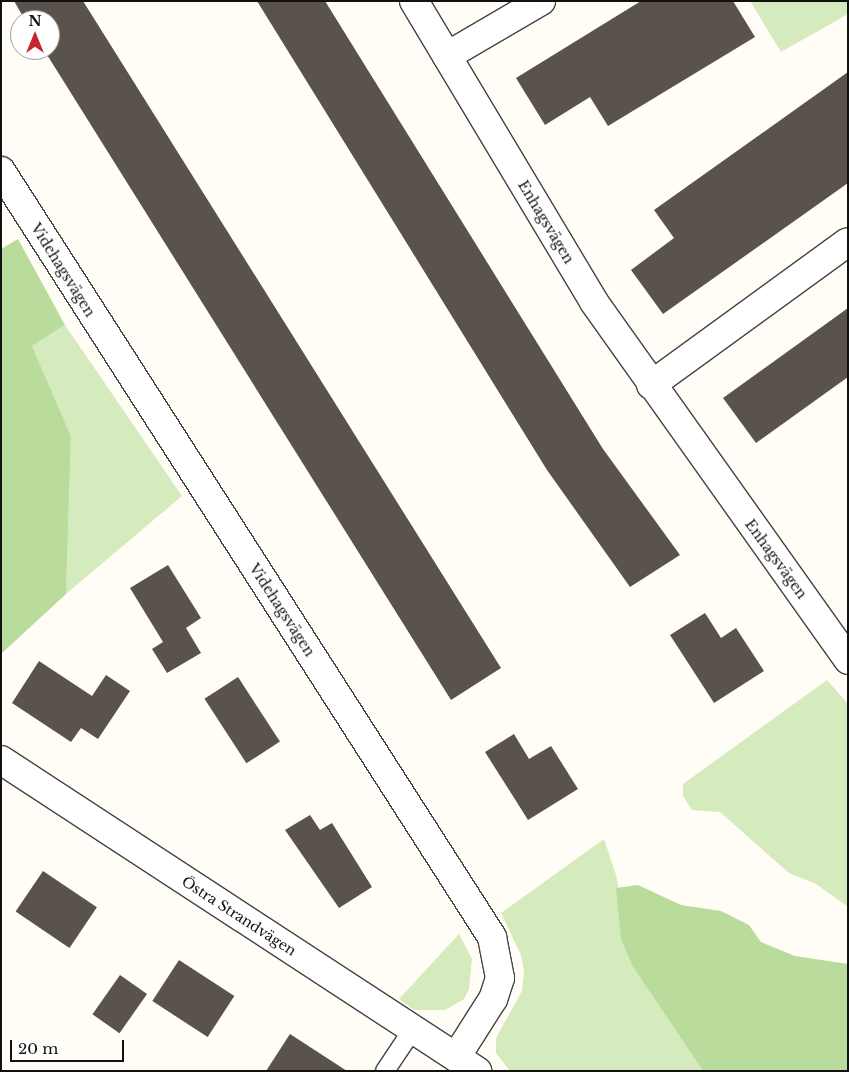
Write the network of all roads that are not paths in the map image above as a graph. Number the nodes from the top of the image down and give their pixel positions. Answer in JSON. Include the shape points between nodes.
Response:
{"nodes":[{"id":1,"x":414,"y":1,"type":"edge"},
{"id":2,"x":540,"y":1,"type":"edge"},
{"id":3,"x":447,"y":56,"type":"junction"},
{"id":4,"x":1,"y":171,"type":"edge"},
{"id":5,"x":848,"y":242,"type":"edge"},
{"id":6,"x":651,"y":385,"type":"junction"},
{"id":7,"x":848,"y":660,"type":"edge"},
{"id":8,"x":1,"y":760,"type":"edge"},
{"id":9,"x":412,"y":1029,"type":"junction"},
{"id":10,"x":467,"y":1064,"type":"edge"},
{"id":11,"x":385,"y":1071,"type":"edge"}],
"edges":[{"from":1,"to":3,"type":"street","name":"Enhagsvägen"},
{"from":2,"to":3,"type":"street"},
{"from":3,"to":6,"type":"street","name":"Enhagsvägen","via":[[594,302]]},
{"from":4,"to":10,"type":"street","name":"Videhagsvägen","via":[[492,938],[500,958],[493,999]]},
{"from":5,"to":6,"type":"street"},
{"from":6,"to":7,"type":"street","name":"Enhagsvägen"},
{"from":8,"to":9,"type":"street","name":"Östra Strandvägen"},
{"from":9,"to":10,"type":"street","name":"Östra Strandvägen"},
{"from":9,"to":11,"type":"lane"}]}
